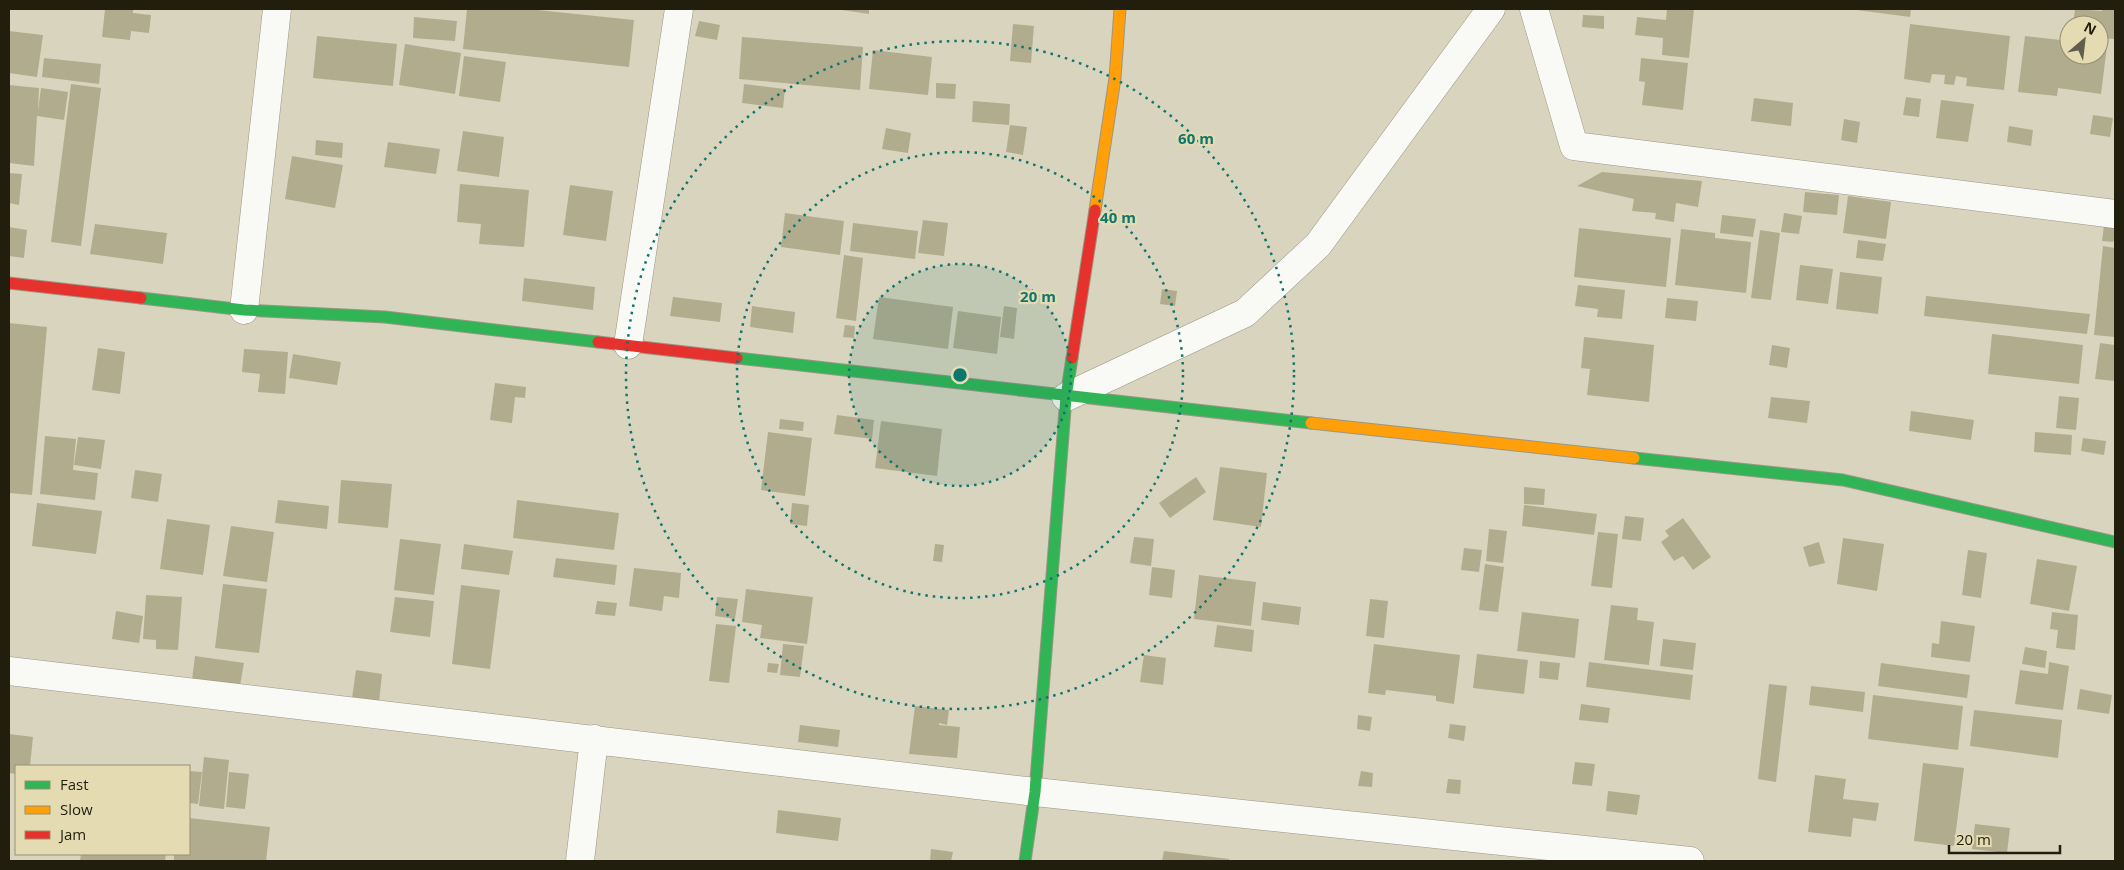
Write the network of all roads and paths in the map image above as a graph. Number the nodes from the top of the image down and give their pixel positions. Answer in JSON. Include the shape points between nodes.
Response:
{"nodes":[{"id":1,"x":277,"y":9,"type":"edge"},
{"id":2,"x":679,"y":9,"type":"edge"},
{"id":3,"x":1120,"y":9,"type":"edge"},
{"id":4,"x":1491,"y":9,"type":"edge"},
{"id":5,"x":1534,"y":9,"type":"edge"},
{"id":6,"x":2115,"y":214,"type":"edge"},
{"id":7,"x":9,"y":283,"type":"edge"},
{"id":8,"x":244,"y":310,"type":"junction"},
{"id":9,"x":628,"y":345,"type":"junction"},
{"id":10,"x":1066,"y":397,"type":"junction"},
{"id":11,"x":2115,"y":542,"type":"edge"},
{"id":12,"x":9,"y":671,"type":"edge"},
{"id":13,"x":594,"y":739,"type":"junction"},
{"id":14,"x":1036,"y":792,"type":"junction"},
{"id":15,"x":580,"y":861,"type":"edge"},
{"id":16,"x":1025,"y":861,"type":"edge"},
{"id":17,"x":1690,"y":861,"type":"edge"}],
"edges":[{"from":1,"to":8,"type":"street"},
{"from":2,"to":9,"type":"street"},
{"from":3,"to":10,"type":"street","via":[[1115,78]]},
{"from":4,"to":10,"type":"street","via":[[1318,245],[1244,314]]},
{"from":5,"to":6,"type":"street","via":[[1574,146]]},
{"from":7,"to":8,"type":"street"},
{"from":8,"to":9,"type":"street","via":[[385,317]]},
{"from":9,"to":10,"type":"street"},
{"from":10,"to":11,"type":"street","via":[[1843,480]]},
{"from":10,"to":14,"type":"street"},
{"from":12,"to":13,"type":"street"},
{"from":13,"to":14,"type":"street"},
{"from":13,"to":15,"type":"street"},
{"from":14,"to":16,"type":"street"},
{"from":14,"to":17,"type":"street"}]}
